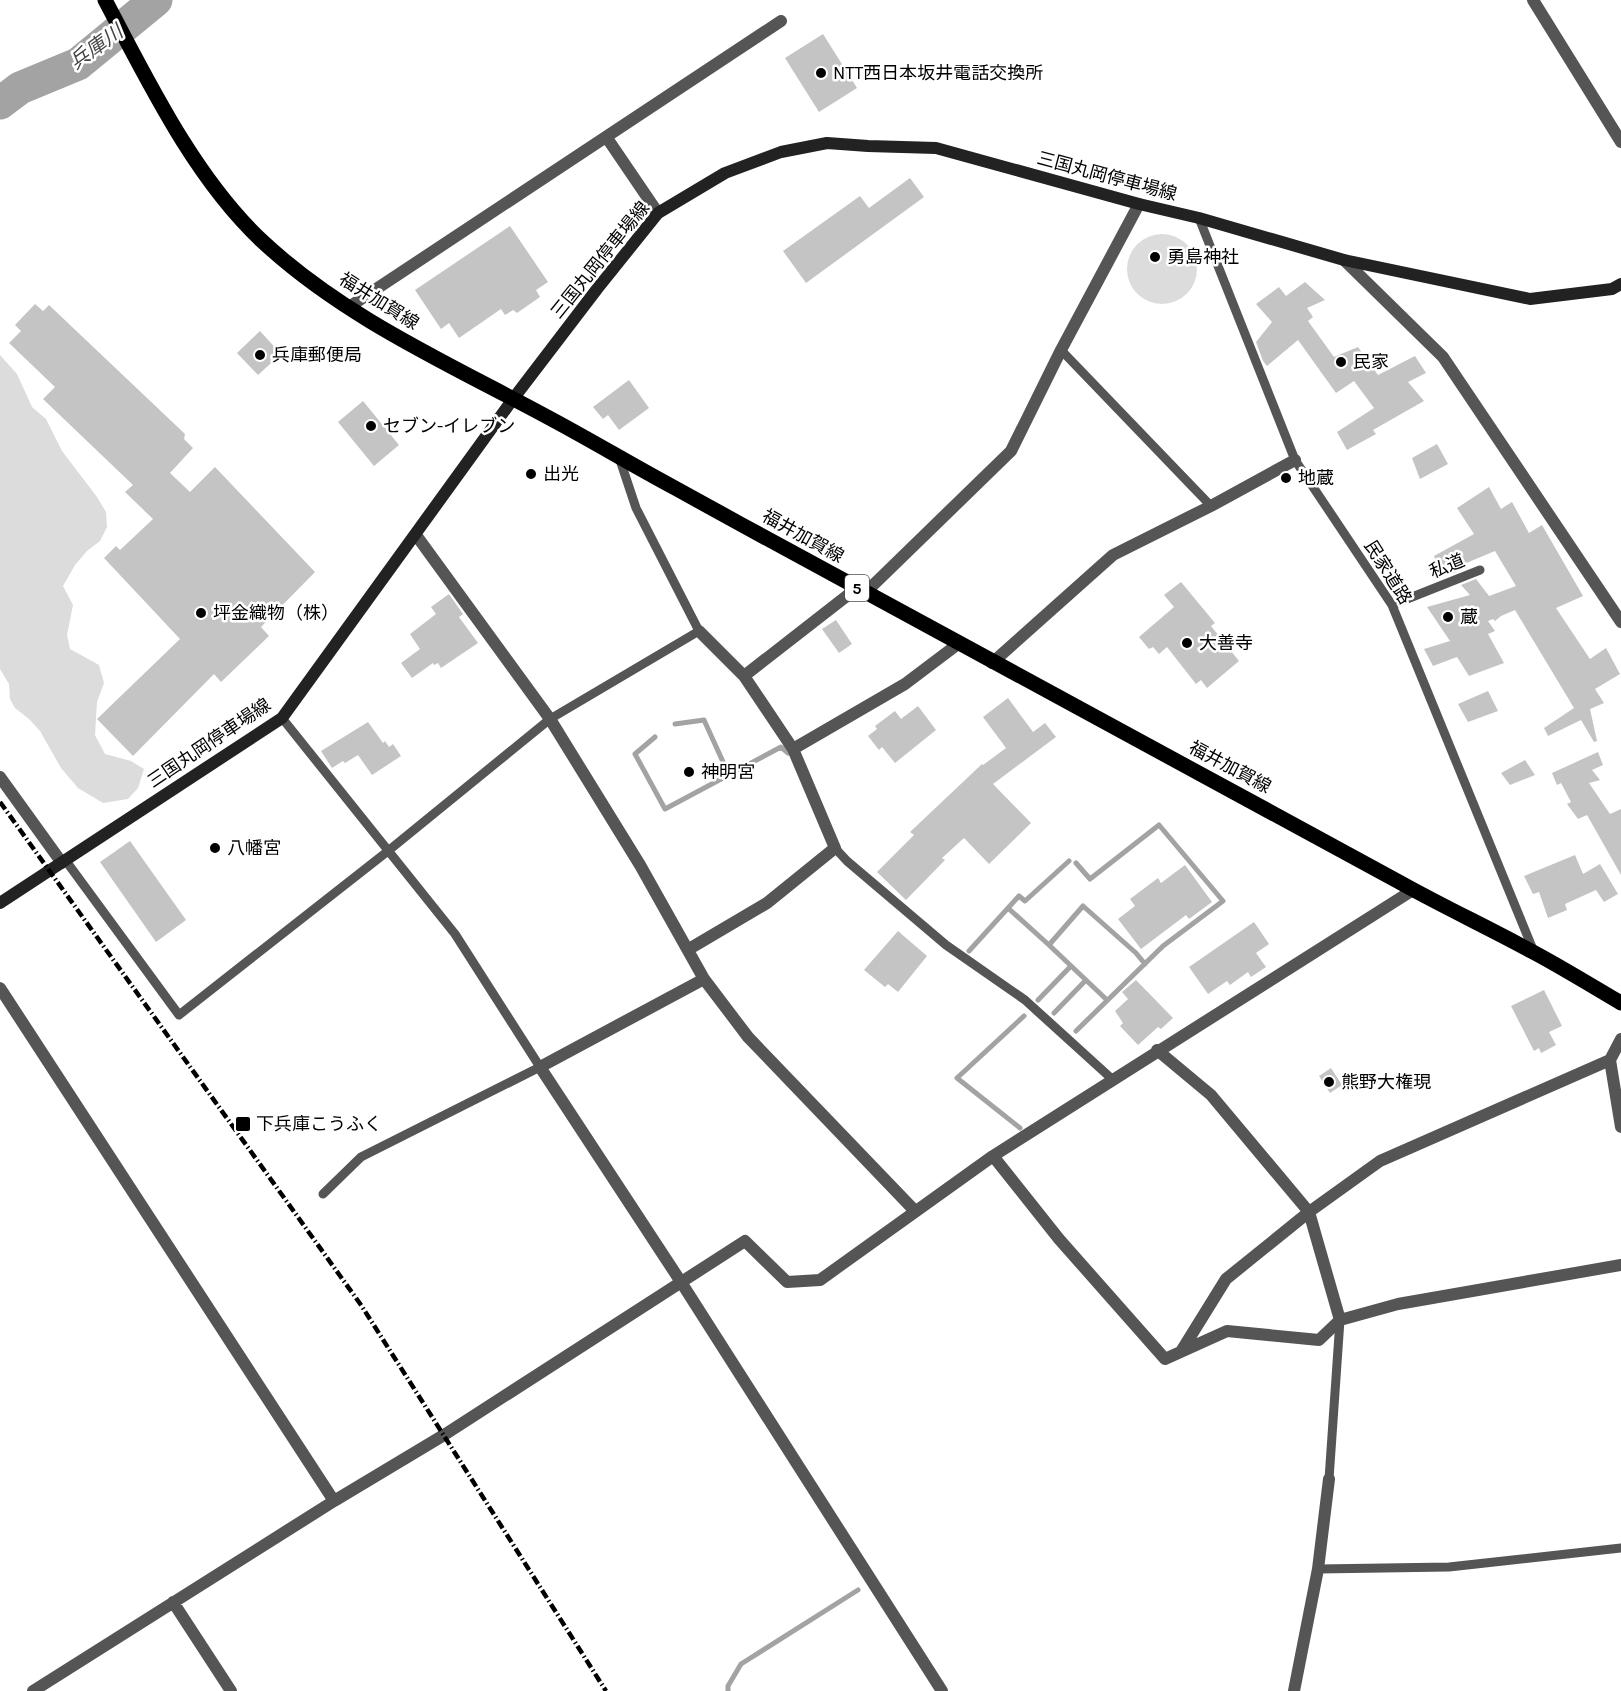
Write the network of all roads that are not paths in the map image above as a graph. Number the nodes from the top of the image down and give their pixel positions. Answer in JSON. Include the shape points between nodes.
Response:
{"nodes":[{"id":1,"x":105,"y":0,"type":"edge"},
{"id":2,"x":1533,"y":0,"type":"edge"},
{"id":3,"x":781,"y":21,"type":"dead end"},
{"id":4,"x":607,"y":138,"type":"junction"},
{"id":5,"x":1621,"y":142,"type":"edge"},
{"id":6,"x":1139,"y":204,"type":"junction"},
{"id":7,"x":658,"y":213,"type":"junction"},
{"id":8,"x":1199,"y":218,"type":"junction"},
{"id":9,"x":1344,"y":260,"type":"junction"},
{"id":10,"x":1621,"y":284,"type":"edge"},
{"id":11,"x":349,"y":307,"type":"junction"},
{"id":12,"x":1061,"y":350,"type":"junction"},
{"id":13,"x":513,"y":399,"type":"junction"},
{"id":14,"x":619,"y":457,"type":"junction"},
{"id":15,"x":1295,"y":460,"type":"junction"},
{"id":16,"x":1211,"y":506,"type":"junction"},
{"id":17,"x":416,"y":535,"type":"junction"},
{"id":18,"x":1480,"y":570,"type":"dead end"},
{"id":19,"x":861,"y":591,"type":"junction"},
{"id":20,"x":1392,"y":605,"type":"junction"},
{"id":21,"x":1621,"y":622,"type":"edge"},
{"id":22,"x":699,"y":631,"type":"junction"},
{"id":23,"x":958,"y":644,"type":"junction"},
{"id":24,"x":992,"y":663,"type":"junction"},
{"id":25,"x":744,"y":676,"type":"junction"},
{"id":26,"x":282,"y":718,"type":"junction"},
{"id":27,"x":550,"y":719,"type":"junction"},
{"id":28,"x":792,"y":749,"type":"junction"},
{"id":29,"x":0,"y":777,"type":"edge"},
{"id":30,"x":835,"y":848,"type":"junction"},
{"id":31,"x":388,"y":851,"type":"junction"},
{"id":32,"x":64,"y":862,"type":"junction"},
{"id":33,"x":1413,"y":890,"type":"junction"},
{"id":34,"x":0,"y":903,"type":"edge"},
{"id":35,"x":689,"y":949,"type":"junction"},
{"id":36,"x":1534,"y":952,"type":"junction"},
{"id":37,"x":704,"y":979,"type":"junction"},
{"id":38,"x":0,"y":988,"type":"edge"},
{"id":39,"x":1621,"y":1003,"type":"edge"},
{"id":40,"x":1621,"y":1039,"type":"edge"},
{"id":41,"x":1157,"y":1050,"type":"junction"},
{"id":42,"x":1610,"y":1060,"type":"junction"},
{"id":43,"x":540,"y":1067,"type":"junction"},
{"id":44,"x":1112,"y":1079,"type":"junction"},
{"id":45,"x":1621,"y":1127,"type":"edge"},
{"id":46,"x":993,"y":1156,"type":"junction"},
{"id":47,"x":323,"y":1194,"type":"dead end"},
{"id":48,"x":915,"y":1210,"type":"junction"},
{"id":49,"x":1309,"y":1212,"type":"junction"},
{"id":50,"x":1621,"y":1264,"type":"edge"},
{"id":51,"x":681,"y":1282,"type":"junction"},
{"id":52,"x":1340,"y":1320,"type":"junction"},
{"id":53,"x":1182,"y":1350,"type":"junction"},
{"id":54,"x":1329,"y":1479,"type":"joint"},
{"id":55,"x":334,"y":1501,"type":"junction"},
{"id":56,"x":1621,"y":1548,"type":"edge"},
{"id":57,"x":1318,"y":1569,"type":"junction"},
{"id":58,"x":173,"y":1602,"type":"junction"},
{"id":59,"x":33,"y":1691,"type":"edge"},
{"id":60,"x":231,"y":1691,"type":"edge"},
{"id":61,"x":942,"y":1691,"type":"edge"},
{"id":62,"x":1294,"y":1691,"type":"edge"}],
"edges":[{"from":1,"to":11,"type":"main road","name":"福井加賀線","number":"5","via":[[156,96],[233,213],[273,250]]},
{"from":2,"to":5,"type":"street"},
{"from":3,"to":4,"type":"street"},
{"from":4,"to":7,"type":"street"},
{"from":4,"to":11,"type":"street"},
{"from":6,"to":7,"type":"main road","name":"三国丸岡停車場線","via":[[936,148],[827,142],[781,152],[725,173]]},
{"from":6,"to":8,"type":"main road","name":"三国丸岡停車場線"},
{"from":6,"to":12,"type":"street"},
{"from":7,"to":13,"type":"main road","name":"三国丸岡停車場線"},
{"from":8,"to":9,"type":"main road","name":"三国丸岡停車場線"},
{"from":8,"to":15,"type":"lane","name":"民家道路"},
{"from":9,"to":10,"type":"main road","name":"三国丸岡停車場線","via":[[1530,299],[1612,289]]},
{"from":9,"to":21,"type":"street","via":[[1443,357]]},
{"from":11,"to":13,"type":"main road","name":"福井加賀線","number":"5"},
{"from":12,"to":16,"type":"lane"},
{"from":12,"to":19,"type":"street","via":[[1011,452]]},
{"from":13,"to":14,"type":"main road","name":"福井加賀線","number":"5"},
{"from":13,"to":17,"type":"main road","name":"三国丸岡停車場線"},
{"from":14,"to":19,"type":"main road","name":"福井加賀線","number":"5"},
{"from":14,"to":22,"type":"lane","via":[[636,508]]},
{"from":15,"to":16,"type":"street"},
{"from":15,"to":20,"type":"lane","name":"民家道路"},
{"from":16,"to":24,"type":"street","via":[[1113,555]]},
{"from":17,"to":26,"type":"main road","name":"三国丸岡停車場線"},
{"from":17,"to":27,"type":"street"},
{"from":18,"to":20,"type":"lane","name":"私道"},
{"from":19,"to":23,"type":"main road","name":"福井加賀線","number":"5"},
{"from":19,"to":25,"type":"street"},
{"from":20,"to":36,"type":"lane","name":"民家道路"},
{"from":22,"to":25,"type":"street"},
{"from":22,"to":27,"type":"lane"},
{"from":23,"to":24,"type":"main road","name":"福井加賀線","number":"5"},
{"from":23,"to":28,"type":"street","via":[[906,684]]},
{"from":24,"to":33,"type":"main road","name":"福井加賀線","number":"5"},
{"from":25,"to":28,"type":"street"},
{"from":26,"to":31,"type":"lane"},
{"from":26,"to":32,"type":"main road","name":"三国丸岡停車場線"},
{"from":27,"to":31,"type":"lane"},
{"from":27,"to":35,"type":"street"},
{"from":28,"to":30,"type":"street"},
{"from":29,"to":32,"type":"street"},
{"from":30,"to":35,"type":"street","via":[[767,903]]},
{"from":30,"to":44,"type":"lane","via":[[946,945],[1025,1000]]},
{"from":31,"to":32,"type":"lane","via":[[179,1015]]},
{"from":31,"to":43,"type":"lane","via":[[455,934]]},
{"from":32,"to":34,"type":"main road","name":"三国丸岡停車場線"},
{"from":33,"to":36,"type":"main road","name":"福井加賀線","number":"5"},
{"from":33,"to":41,"type":"street"},
{"from":35,"to":37,"type":"street"},
{"from":36,"to":39,"type":"main road","name":"福井加賀線","number":"5"},
{"from":37,"to":43,"type":"street"},
{"from":37,"to":48,"type":"street","via":[[748,1037]]},
{"from":38,"to":55,"type":"street"},
{"from":40,"to":42,"type":"street"},
{"from":41,"to":44,"type":"street"},
{"from":41,"to":49,"type":"street","via":[[1211,1095]]},
{"from":42,"to":45,"type":"street"},
{"from":42,"to":49,"type":"street","via":[[1380,1161]]},
{"from":43,"to":47,"type":"lane","via":[[361,1157]]},
{"from":43,"to":51,"type":"street"},
{"from":44,"to":46,"type":"street"},
{"from":46,"to":48,"type":"street"},
{"from":46,"to":53,"type":"street","via":[[1059,1239],[1165,1359]]},
{"from":48,"to":51,"type":"street","via":[[820,1280],[787,1282],[745,1241]]},
{"from":49,"to":52,"type":"street"},
{"from":49,"to":53,"type":"street","via":[[1226,1279]]},
{"from":50,"to":52,"type":"street","via":[[1398,1304]]},
{"from":51,"to":55,"type":"street"},
{"from":51,"to":61,"type":"street"},
{"from":52,"to":53,"type":"street","via":[[1319,1340],[1227,1331]]},
{"from":52,"to":54,"type":"lane"},
{"from":54,"to":57,"type":"street"},
{"from":55,"to":58,"type":"street"},
{"from":56,"to":57,"type":"lane","via":[[1449,1567]]},
{"from":57,"to":62,"type":"street"},
{"from":58,"to":59,"type":"street"},
{"from":58,"to":60,"type":"street"}]}
